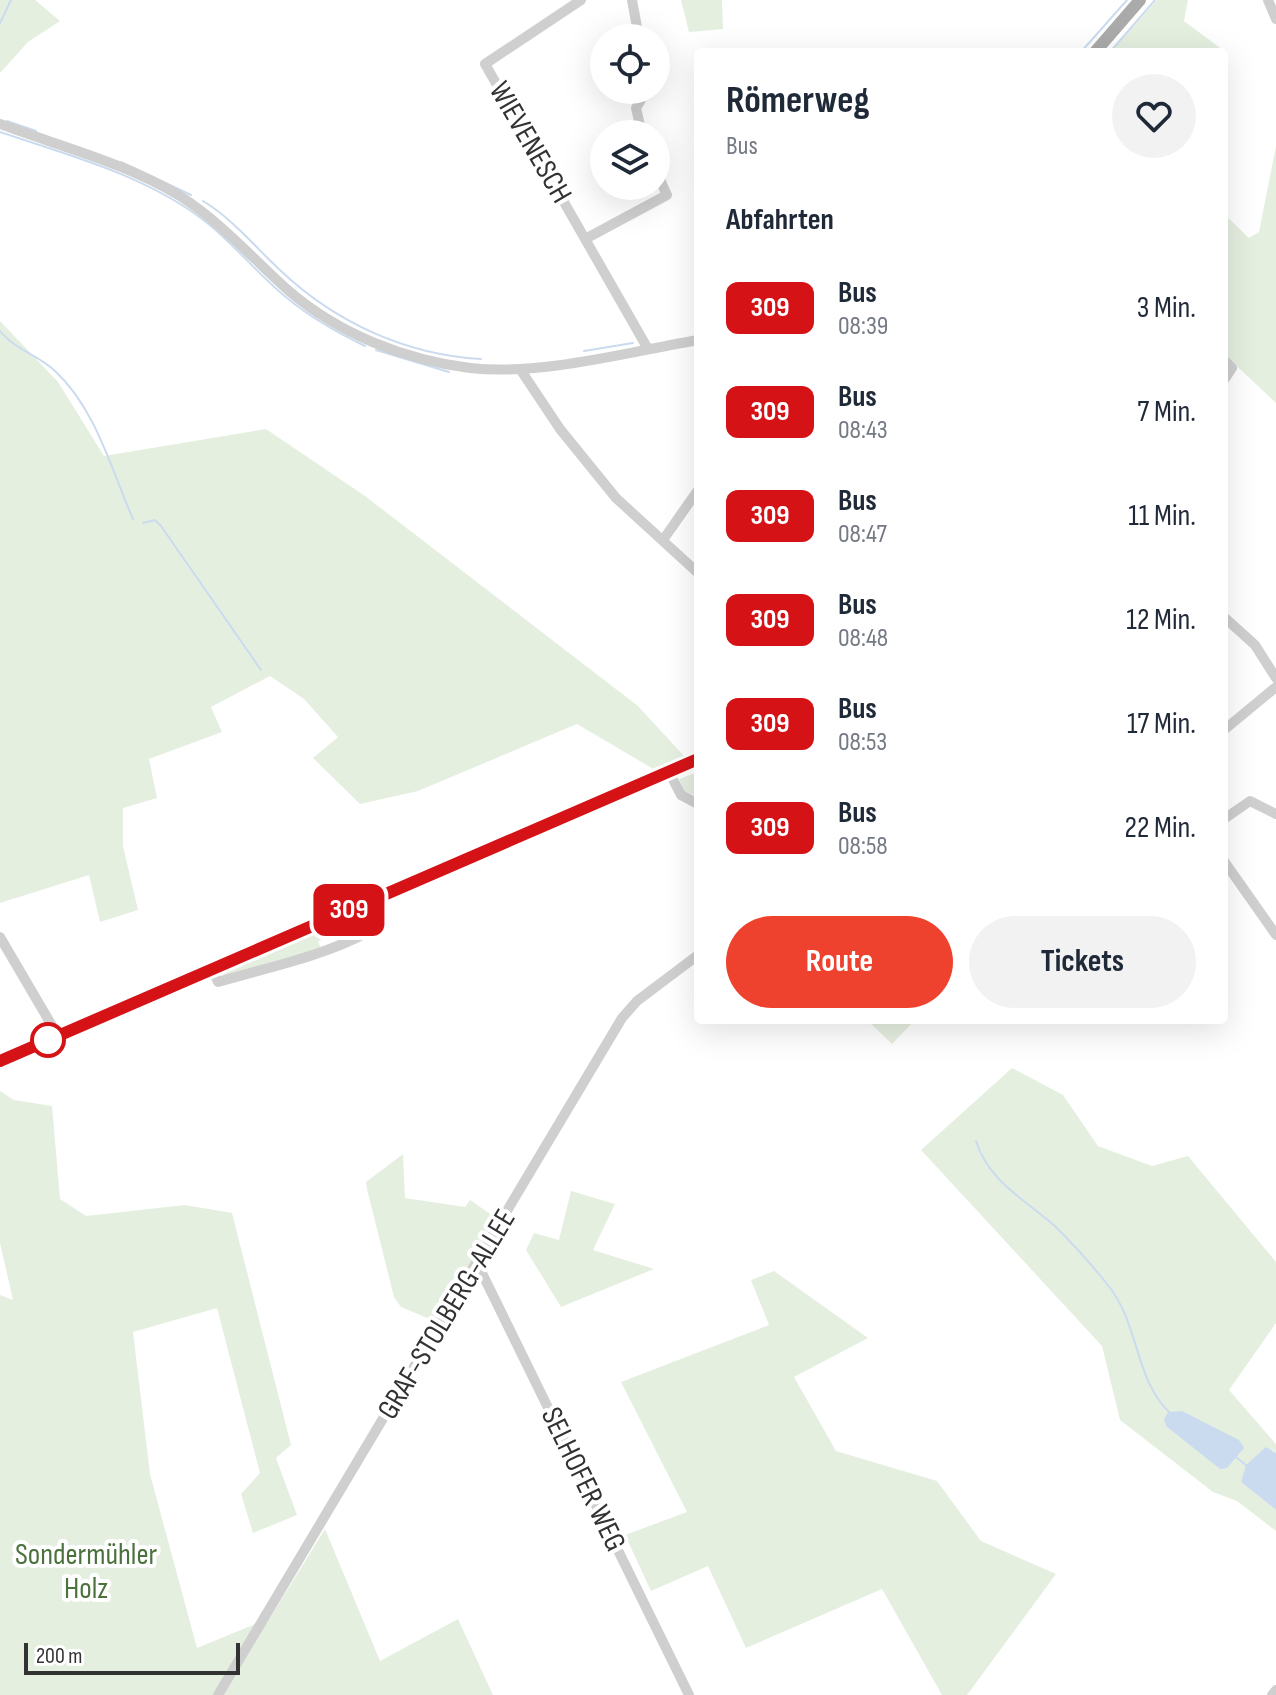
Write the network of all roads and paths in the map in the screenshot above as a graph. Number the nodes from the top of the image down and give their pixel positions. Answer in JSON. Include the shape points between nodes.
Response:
{"nodes":[{"id":1,"x":581,"y":0,"type":"edge"},
{"id":2,"x":632,"y":0,"type":"edge"},
{"id":3,"x":1140,"y":0,"type":"edge"},
{"id":4,"x":636,"y":24,"type":"edge"},
{"id":5,"x":1098,"y":48,"type":"edge"},
{"id":6,"x":0,"y":124,"type":"edge"},
{"id":7,"x":658,"y":200,"type":"edge"},
{"id":8,"x":587,"y":238,"type":"junction"},
{"id":9,"x":694,"y":341,"type":"edge"},
{"id":10,"x":648,"y":349,"type":"junction"},
{"id":11,"x":520,"y":369,"type":"junction"},
{"id":12,"x":694,"y":496,"type":"edge"},
{"id":13,"x":663,"y":540,"type":"junction"},
{"id":14,"x":694,"y":569,"type":"edge"},
{"id":15,"x":1228,"y":621,"type":"edge"},
{"id":16,"x":1276,"y":678,"type":"edge"},
{"id":17,"x":1276,"y":687,"type":"edge"},
{"id":18,"x":1228,"y":727,"type":"edge"},
{"id":19,"x":694,"y":761,"type":"edge"},
{"id":20,"x":669,"y":772,"type":"junction"},
{"id":21,"x":694,"y":802,"type":"edge"},
{"id":22,"x":1276,"y":814,"type":"edge"},
{"id":23,"x":1228,"y":816,"type":"edge"},
{"id":24,"x":1228,"y":867,"type":"edge"},
{"id":25,"x":362,"y":904,"type":"junction"},
{"id":26,"x":1276,"y":935,"type":"edge"},
{"id":27,"x":0,"y":937,"type":"edge"},
{"id":28,"x":694,"y":958,"type":"edge"},
{"id":29,"x":212,"y":969,"type":"junction"},
{"id":30,"x":58,"y":1036,"type":"junction"},
{"id":31,"x":0,"y":1061,"type":"edge"},
{"id":32,"x":478,"y":1265,"type":"junction"},
{"id":33,"x":1276,"y":1690,"type":"edge"},
{"id":34,"x":218,"y":1695,"type":"edge"},
{"id":35,"x":689,"y":1695,"type":"edge"},
{"id":36,"x":1272,"y":1695,"type":"edge"}],
"edges":[{"from":1,"to":8,"type":"street","name":"WIEVENESCH","via":[[485,64]]},
{"from":2,"to":4,"type":"street"},
{"from":3,"to":5,"type":"main road"},
{"from":6,"to":11,"type":"street","via":[[177,194],[337,325],[397,353],[439,363]]},
{"from":7,"to":8,"type":"street","name":"WIEVENESCH"},
{"from":8,"to":10,"type":"street","name":"WIEVENESCH"},
{"from":9,"to":10,"type":"street"},
{"from":10,"to":11,"type":"street"},
{"from":11,"to":13,"type":"street","via":[[598,478]]},
{"from":12,"to":13,"type":"street"},
{"from":13,"to":14,"type":"street"},
{"from":15,"to":16,"type":"street","via":[[1255,645]]},
{"from":17,"to":18,"type":"street"},
{"from":19,"to":20,"type":"main road"},
{"from":20,"to":21,"type":"street","via":[[681,795]]},
{"from":20,"to":25,"type":"main road"},
{"from":22,"to":23,"type":"street","via":[[1250,801]]},
{"from":24,"to":26,"type":"street"},
{"from":25,"to":29,"type":"main road"},
{"from":25,"to":29,"type":"street","via":[[368,932],[354,939],[218,982]]},
{"from":27,"to":30,"type":"street"},
{"from":28,"to":32,"type":"street","name":"GRAF-STOLBERG-ALLEE","via":[[622,1018]]},
{"from":29,"to":30,"type":"main road"},
{"from":30,"to":31,"type":"main road"},
{"from":32,"to":34,"type":"street","name":"GRAF-STOLBERG-ALLEE"},
{"from":32,"to":35,"type":"street","name":"SELHOFER WEG"},
{"from":33,"to":36,"type":"street"}]}
